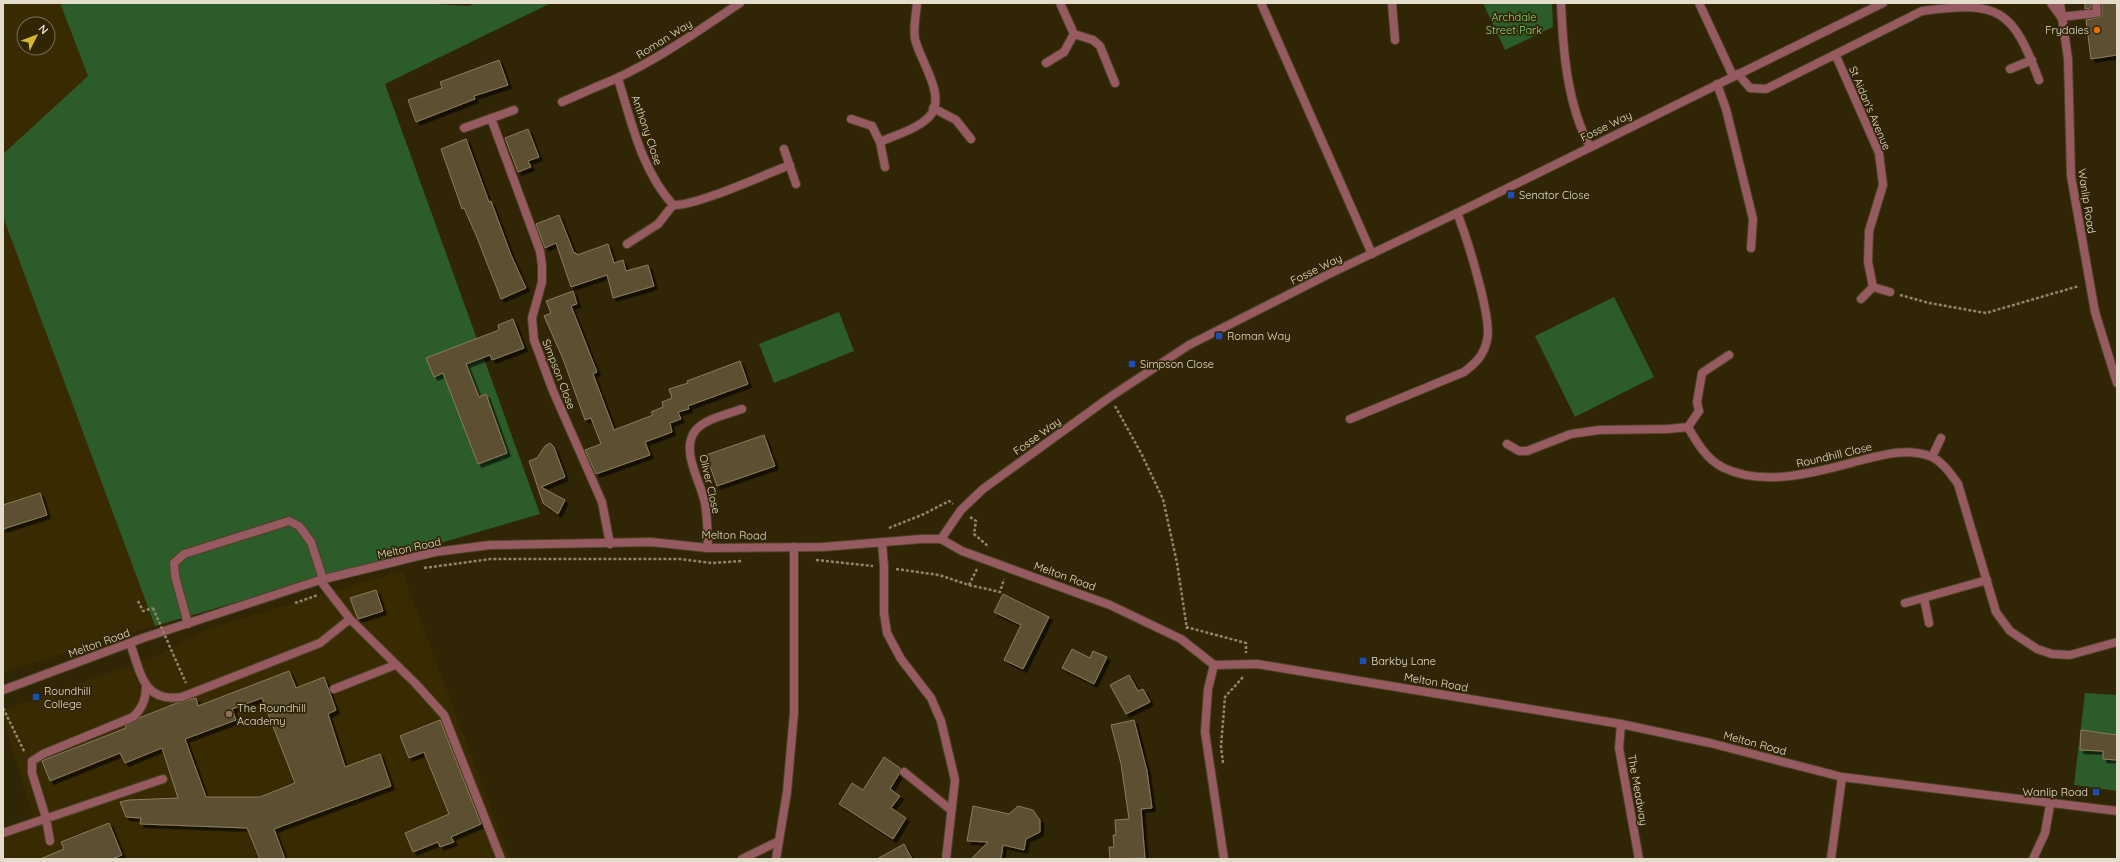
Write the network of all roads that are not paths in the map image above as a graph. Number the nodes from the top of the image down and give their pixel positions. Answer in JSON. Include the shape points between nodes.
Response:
{"nodes":[{"id":1,"x":740,"y":3,"type":"edge"},
{"id":2,"x":917,"y":3,"type":"edge"},
{"id":3,"x":1060,"y":3,"type":"edge"},
{"id":4,"x":1261,"y":3,"type":"edge"},
{"id":5,"x":1392,"y":3,"type":"edge"},
{"id":6,"x":1561,"y":3,"type":"edge"},
{"id":7,"x":1699,"y":3,"type":"edge"},
{"id":8,"x":1883,"y":3,"type":"edge"},
{"id":9,"x":2051,"y":3,"type":"edge"},
{"id":10,"x":2060,"y":3,"type":"edge"},
{"id":11,"x":2096,"y":3,"type":"edge"},
{"id":12,"x":2061,"y":17,"type":"junction"},
{"id":13,"x":1074,"y":34,"type":"junction"},
{"id":14,"x":1395,"y":40,"type":"dead end"},
{"id":15,"x":1836,"y":56,"type":"junction"},
{"id":16,"x":2032,"y":60,"type":"junction"},
{"id":17,"x":1046,"y":62,"type":"dead end"},
{"id":18,"x":2010,"y":69,"type":"dead end"},
{"id":19,"x":1736,"y":75,"type":"junction"},
{"id":20,"x":618,"y":79,"type":"junction"},
{"id":21,"x":2039,"y":80,"type":"dead end"},
{"id":22,"x":1115,"y":83,"type":"dead end"},
{"id":23,"x":1717,"y":84,"type":"junction"},
{"id":24,"x":562,"y":102,"type":"dead end"},
{"id":25,"x":933,"y":108,"type":"junction"},
{"id":26,"x":514,"y":110,"type":"dead end"},
{"id":27,"x":491,"y":118,"type":"junction"},
{"id":28,"x":851,"y":119,"type":"dead end"},
{"id":29,"x":464,"y":128,"type":"dead end"},
{"id":30,"x":971,"y":139,"type":"dead end"},
{"id":31,"x":880,"y":142,"type":"junction"},
{"id":32,"x":1590,"y":147,"type":"junction"},
{"id":33,"x":784,"y":149,"type":"dead end"},
{"id":34,"x":790,"y":165,"type":"junction"},
{"id":35,"x":885,"y":167,"type":"dead end"},
{"id":36,"x":796,"y":184,"type":"dead end"},
{"id":37,"x":673,"y":204,"type":"junction"},
{"id":38,"x":1457,"y":213,"type":"junction"},
{"id":39,"x":627,"y":244,"type":"dead end"},
{"id":40,"x":1751,"y":248,"type":"dead end"},
{"id":41,"x":1372,"y":254,"type":"junction"},
{"id":42,"x":1873,"y":287,"type":"junction"},
{"id":43,"x":1890,"y":292,"type":"road end"},
{"id":44,"x":1861,"y":299,"type":"dead end"},
{"id":45,"x":1729,"y":354,"type":"dead end"},
{"id":46,"x":2117,"y":383,"type":"edge"},
{"id":47,"x":742,"y":409,"type":"dead end"},
{"id":48,"x":1350,"y":419,"type":"dead end"},
{"id":49,"x":1688,"y":427,"type":"junction"},
{"id":50,"x":1941,"y":438,"type":"dead end"},
{"id":51,"x":1507,"y":444,"type":"dead end"},
{"id":52,"x":1932,"y":457,"type":"junction"},
{"id":53,"x":941,"y":539,"type":"junction"},
{"id":54,"x":882,"y":543,"type":"junction"},
{"id":55,"x":610,"y":544,"type":"junction"},
{"id":56,"x":794,"y":547,"type":"junction"},
{"id":57,"x":708,"y":548,"type":"junction"},
{"id":58,"x":322,"y":580,"type":"junction"},
{"id":59,"x":1987,"y":580,"type":"junction"},
{"id":60,"x":1924,"y":598,"type":"junction"},
{"id":61,"x":1905,"y":603,"type":"dead end"},
{"id":62,"x":350,"y":619,"type":"junction"},
{"id":63,"x":1929,"y":622,"type":"dead end"},
{"id":64,"x":188,"y":624,"type":"junction"},
{"id":65,"x":2117,"y":642,"type":"edge"},
{"id":66,"x":130,"y":643,"type":"junction"},
{"id":67,"x":395,"y":665,"type":"junction"},
{"id":68,"x":1214,"y":665,"type":"junction"},
{"id":69,"x":146,"y":687,"type":"junction"},
{"id":70,"x":334,"y":689,"type":"dead end"},
{"id":71,"x":3,"y":690,"type":"edge"},
{"id":72,"x":1621,"y":724,"type":"junction"},
{"id":73,"x":904,"y":772,"type":"dead end"},
{"id":74,"x":1842,"y":777,"type":"junction"},
{"id":75,"x":163,"y":779,"type":"dead end"},
{"id":76,"x":2050,"y":804,"type":"junction"},
{"id":77,"x":951,"y":810,"type":"junction"},
{"id":78,"x":2117,"y":811,"type":"edge"},
{"id":79,"x":46,"y":818,"type":"junction"},
{"id":80,"x":3,"y":833,"type":"edge"},
{"id":81,"x":50,"y":841,"type":"dead end"},
{"id":82,"x":779,"y":841,"type":"junction"},
{"id":83,"x":501,"y":859,"type":"edge"},
{"id":84,"x":742,"y":859,"type":"edge"},
{"id":85,"x":776,"y":859,"type":"edge"},
{"id":86,"x":946,"y":859,"type":"edge"},
{"id":87,"x":1224,"y":859,"type":"edge"},
{"id":88,"x":1639,"y":859,"type":"edge"},
{"id":89,"x":1831,"y":859,"type":"edge"},
{"id":90,"x":2033,"y":859,"type":"edge"}],
"edges":[{"from":1,"to":20,"type":"street","name":"Roman Way","via":[[664,54]]},
{"from":2,"to":25,"type":"street","via":[[915,38],[933,84],[936,99]]},
{"from":3,"to":13,"type":"street"},
{"from":4,"to":41,"type":"street"},
{"from":5,"to":14,"type":"street"},
{"from":6,"to":32,"type":"street","via":[[1562,33],[1569,81],[1580,128]]},
{"from":7,"to":19,"type":"street"},
{"from":8,"to":19,"type":"street","name":"Fosse Way"},
{"from":9,"to":12,"type":"street","name":"Wanlip Road"},
{"from":10,"to":12,"type":"street","name":"Wanlip Road"},
{"from":11,"to":12,"type":"street","via":[[2098,13]]},
{"from":12,"to":46,"type":"street","name":"Wanlip Road","via":[[2068,59],[2071,176],[2095,312]]},
{"from":13,"to":17,"type":"street","via":[[1064,52]]},
{"from":13,"to":22,"type":"street","via":[[1093,40],[1100,46]]},
{"from":15,"to":16,"type":"street","via":[[1922,11],[1970,5],[1990,6],[2004,14],[2021,35]]},
{"from":15,"to":19,"type":"street","via":[[1766,89],[1750,88]]},
{"from":15,"to":42,"type":"street","name":"St Aidan's Avenue","via":[[1879,153],[1883,185],[1869,231],[1868,262]]},
{"from":16,"to":18,"type":"street"},
{"from":16,"to":21,"type":"street"},
{"from":19,"to":23,"type":"street","name":"Fosse Way"},
{"from":20,"to":24,"type":"street","name":"Roman Way"},
{"from":20,"to":37,"type":"street","name":"Anthony Close","via":[[641,154],[660,190]]},
{"from":23,"to":32,"type":"street","name":"Fosse Way"},
{"from":23,"to":40,"type":"street","via":[[1726,109],[1753,219]]},
{"from":25,"to":30,"type":"street","via":[[956,120]]},
{"from":25,"to":31,"type":"street","via":[[930,116],[920,124]]},
{"from":26,"to":27,"type":"street"},
{"from":27,"to":29,"type":"street"},
{"from":27,"to":55,"type":"street","name":"Simpson Close","via":[[541,258],[542,282],[532,318],[534,340],[564,417],[598,492]]},
{"from":28,"to":31,"type":"street","via":[[872,126]]},
{"from":31,"to":35,"type":"street"},
{"from":32,"to":38,"type":"street","name":"Fosse Way"},
{"from":33,"to":34,"type":"street"},
{"from":34,"to":36,"type":"street"},
{"from":34,"to":37,"type":"street","via":[[696,201],[680,206]]},
{"from":37,"to":39,"type":"street","via":[[658,224]]},
{"from":38,"to":41,"type":"street","name":"Fosse Way"},
{"from":38,"to":48,"type":"street","via":[[1464,229],[1488,320],[1488,339],[1483,353],[1475,364],[1464,372]]},
{"from":41,"to":53,"type":"street","name":"Fosse Way","via":[[1189,345],[1110,397],[983,489],[961,510]]},
{"from":42,"to":43,"type":"street"},
{"from":42,"to":44,"type":"street"},
{"from":45,"to":49,"type":"street","via":[[1702,373],[1697,402],[1699,411]]},
{"from":47,"to":57,"type":"street","name":"Oliver Close","via":[[707,422],[695,431],[690,443],[704,499]]},
{"from":49,"to":51,"type":"street","via":[[1599,430],[1571,434],[1527,451],[1519,451]]},
{"from":49,"to":52,"type":"street","name":"Roundhill Close","via":[[1700,448],[1723,468],[1739,473],[1779,478],[1809,474],[1886,454],[1908,451]]},
{"from":50,"to":52,"type":"street"},
{"from":52,"to":59,"type":"street","name":"Roundhill Close","via":[[1946,468],[1958,484]]},
{"from":53,"to":54,"type":"street","name":"Melton Road"},
{"from":53,"to":68,"type":"street","name":"Melton Road","via":[[962,551],[1110,605],[1181,639]]},
{"from":54,"to":56,"type":"street","name":"Melton Road"},
{"from":54,"to":77,"type":"street","via":[[887,633],[900,659],[931,698],[941,721],[955,780]]},
{"from":55,"to":57,"type":"street","name":"Melton Road","via":[[651,542]]},
{"from":55,"to":58,"type":"street","name":"Melton Road","via":[[490,545],[435,552]]},
{"from":56,"to":57,"type":"street","name":"Melton Road"},
{"from":56,"to":82,"type":"street","via":[[794,713],[787,792]]},
{"from":58,"to":62,"type":"street"},
{"from":58,"to":64,"type":"street","name":"Melton Road"},
{"from":58,"to":64,"type":"street","via":[[311,542],[299,526],[289,521],[217,546],[184,554],[174,563]]},
{"from":59,"to":60,"type":"street"},
{"from":59,"to":65,"type":"street","name":"Roundhill Close","via":[[1996,612],[2010,631],[2037,649],[2052,654],[2070,655]]},
{"from":60,"to":61,"type":"street"},
{"from":60,"to":63,"type":"street"},
{"from":62,"to":67,"type":"street"},
{"from":62,"to":69,"type":"street","via":[[320,643],[182,697],[170,699]]},
{"from":64,"to":66,"type":"street","name":"Melton Road"},
{"from":66,"to":69,"type":"street"},
{"from":66,"to":71,"type":"street","name":"Melton Road"},
{"from":67,"to":70,"type":"street"},
{"from":67,"to":83,"type":"street","via":[[444,714]]},
{"from":68,"to":72,"type":"street","name":"Melton Road","via":[[1257,664]]},
{"from":68,"to":87,"type":"street","via":[[1208,689],[1205,732]]},
{"from":69,"to":79,"type":"street","via":[[146,697],[139,712],[132,717],[32,761],[32,773]]},
{"from":72,"to":74,"type":"street","name":"Melton Road","via":[[1710,743]]},
{"from":72,"to":88,"type":"street","name":"The Meadway","via":[[1619,748]]},
{"from":73,"to":77,"type":"street"},
{"from":74,"to":76,"type":"street","name":"Melton Road"},
{"from":74,"to":89,"type":"street"},
{"from":75,"to":79,"type":"street"},
{"from":76,"to":78,"type":"street","name":"Melton Road"},
{"from":76,"to":90,"type":"street","via":[[2045,833]]},
{"from":77,"to":86,"type":"street"},
{"from":79,"to":80,"type":"street"},
{"from":79,"to":81,"type":"street"},
{"from":82,"to":84,"type":"street"},
{"from":82,"to":85,"type":"street"}]}
